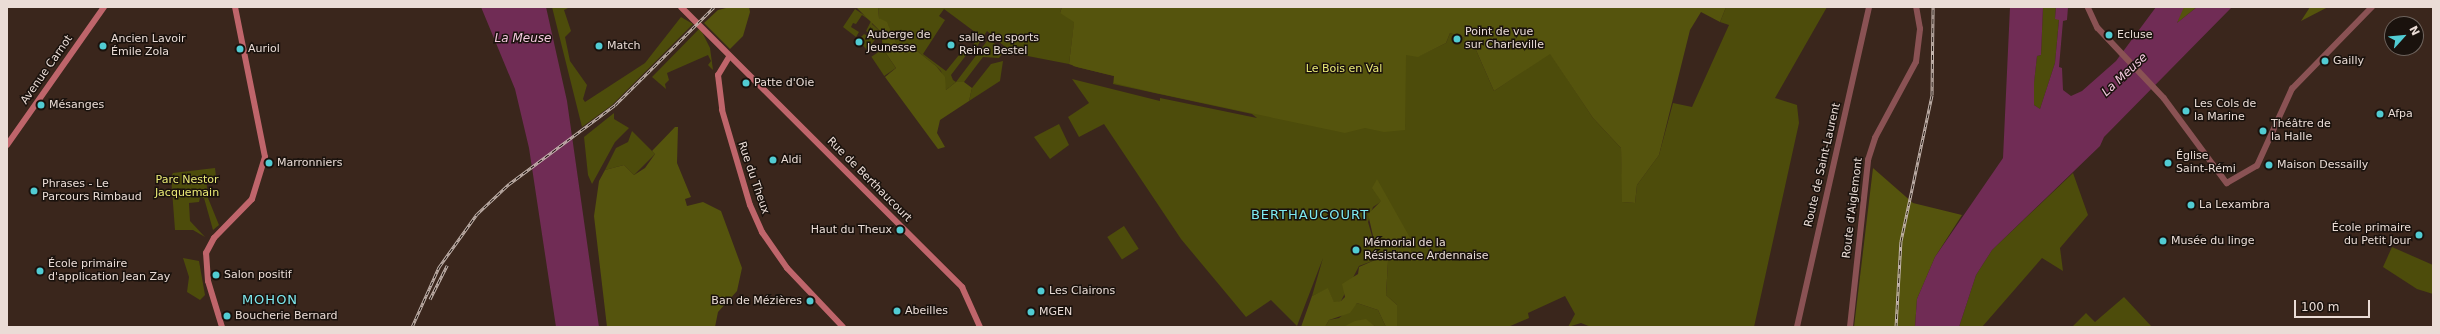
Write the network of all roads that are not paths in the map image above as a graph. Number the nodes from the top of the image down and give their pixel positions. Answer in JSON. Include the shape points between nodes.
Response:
{"nodes":[{"id":1,"x":104,"y":7,"type":"edge"},
{"id":2,"x":235,"y":7,"type":"edge"},
{"id":3,"x":681,"y":7,"type":"edge"},
{"id":4,"x":1869,"y":7,"type":"edge"},
{"id":5,"x":1916,"y":7,"type":"edge"},
{"id":6,"x":2088,"y":7,"type":"edge"},
{"id":7,"x":2372,"y":7,"type":"edge"},
{"id":8,"x":729,"y":57,"type":"junction"},
{"id":9,"x":7,"y":145,"type":"edge"},
{"id":10,"x":222,"y":327,"type":"edge"},
{"id":11,"x":843,"y":327,"type":"edge"},
{"id":12,"x":980,"y":327,"type":"edge"},
{"id":13,"x":1797,"y":327,"type":"edge"},
{"id":14,"x":1850,"y":327,"type":"edge"}],
"edges":[{"from":1,"to":9,"type":"main road","name":"Avenue Carnot"},
{"from":2,"to":10,"type":"main road","via":[[265,157],[252,199],[214,238],[206,253],[208,281]]},
{"from":3,"to":8,"type":"main road","name":"Rue de Berthaucourt"},
{"from":4,"to":13,"type":"street","name":"Route de Saint-Laurent"},
{"from":5,"to":14,"type":"street","name":"Route d'Aiglemont","via":[[1920,29],[1916,62],[1875,138],[1868,160]]},
{"from":6,"to":7,"type":"street","via":[[2108,39],[2162,95],[2224,180],[2235,181],[2257,166],[2292,89]]},
{"from":8,"to":11,"type":"main road","name":"Rue du Theux","via":[[718,75],[721,104],[750,204],[762,232],[787,268]]},
{"from":8,"to":12,"type":"main road","name":"Rue de Berthaucourt","via":[[962,287]]}]}
